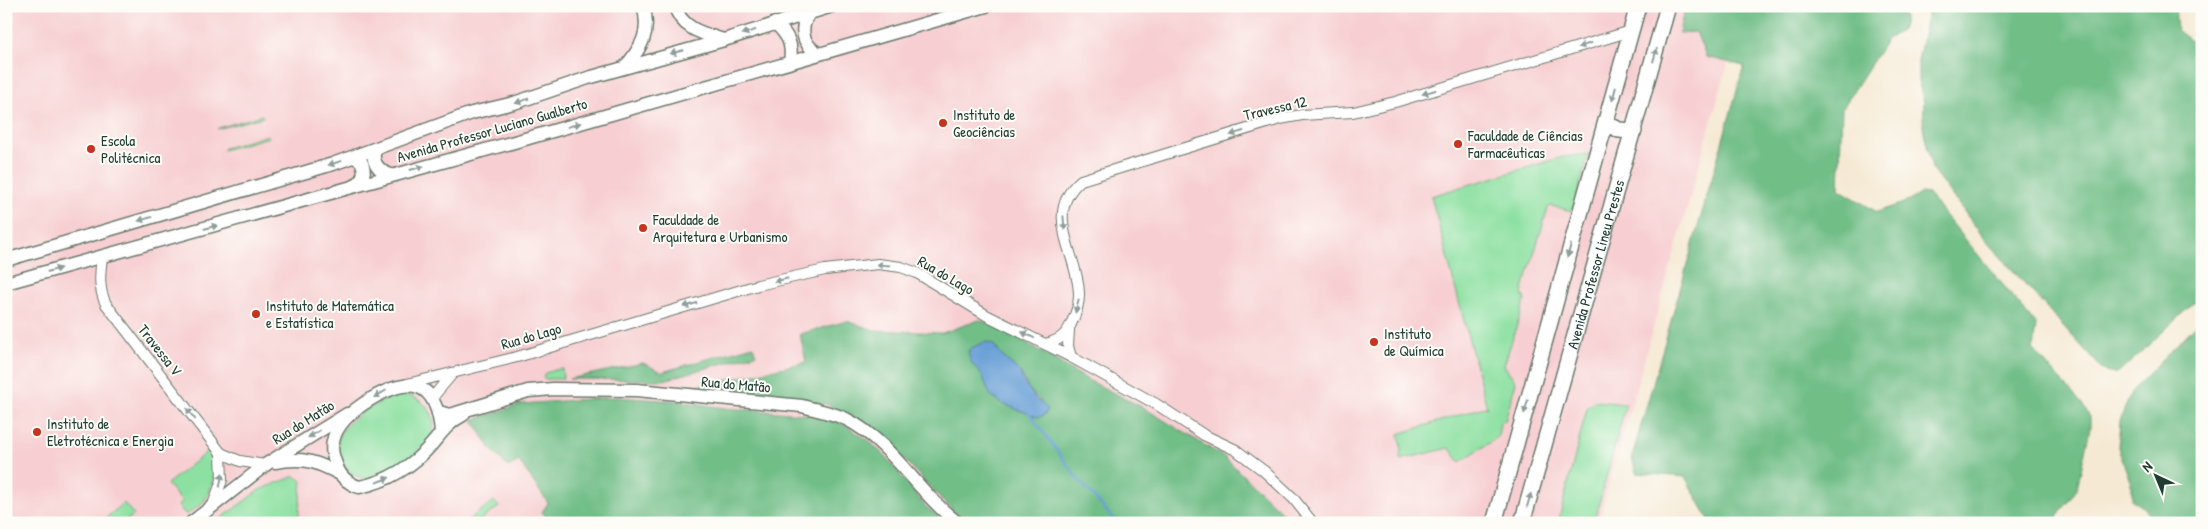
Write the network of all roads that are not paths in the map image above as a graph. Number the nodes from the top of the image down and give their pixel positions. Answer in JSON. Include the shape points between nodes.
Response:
{"nodes":[{"id":1,"x":643,"y":6,"type":"edge"},
{"id":2,"x":675,"y":6,"type":"edge"},
{"id":3,"x":832,"y":6,"type":"edge"},
{"id":4,"x":986,"y":6,"type":"edge"},
{"id":5,"x":1638,"y":6,"type":"edge"},
{"id":6,"x":1668,"y":6,"type":"edge"},
{"id":7,"x":809,"y":13,"type":"junction"},
{"id":8,"x":775,"y":24,"type":"junction"},
{"id":9,"x":1631,"y":30,"type":"junction"},
{"id":10,"x":724,"y":40,"type":"junction"},
{"id":11,"x":818,"y":53,"type":"junction"},
{"id":12,"x":790,"y":62,"type":"junction"},
{"id":13,"x":626,"y":66,"type":"junction"},
{"id":14,"x":1604,"y":130,"type":"junction"},
{"id":15,"x":1632,"y":138,"type":"junction"},
{"id":16,"x":376,"y":149,"type":"junction"},
{"id":17,"x":354,"y":157,"type":"junction"},
{"id":18,"x":391,"y":175,"type":"junction"},
{"id":19,"x":355,"y":186,"type":"junction"},
{"id":20,"x":102,"y":256,"type":"junction"},
{"id":21,"x":6,"y":260,"type":"edge"},
{"id":22,"x":6,"y":283,"type":"edge"},
{"id":23,"x":1069,"y":330,"type":"junction"},
{"id":24,"x":1045,"y":344,"type":"junction"},
{"id":25,"x":1071,"y":357,"type":"junction"},
{"id":26,"x":453,"y":373,"type":"junction"},
{"id":27,"x":407,"y":384,"type":"junction"},
{"id":28,"x":432,"y":398,"type":"junction"},
{"id":29,"x":355,"y":409,"type":"junction"},
{"id":30,"x":472,"y":410,"type":"junction"},
{"id":31,"x":439,"y":412,"type":"junction"},
{"id":32,"x":441,"y":431,"type":"junction"},
{"id":33,"x":222,"y":453,"type":"junction"},
{"id":34,"x":266,"y":464,"type":"junction"},
{"id":35,"x":340,"y":474,"type":"junction"},
{"id":36,"x":213,"y":506,"type":"junction"},
{"id":37,"x":191,"y":523,"type":"edge"},
{"id":38,"x":958,"y":523,"type":"edge"},
{"id":39,"x":1312,"y":523,"type":"edge"},
{"id":40,"x":1494,"y":523,"type":"edge"},
{"id":41,"x":1522,"y":523,"type":"edge"}],
"edges":[{"from":1,"to":13,"type":"street","via":[[647,27],[645,38]]},
{"from":2,"to":10,"type":"street","via":[[680,20],[686,25]]},
{"from":3,"to":7,"type":"street","name":"Avenida Professor Luciano Gualberto"},
{"from":4,"to":11,"type":"street","name":"Avenida Professor Luciano Gualberto"},
{"from":5,"to":9,"type":"main road","name":"Avenida Professor Lineu Prestes"},
{"from":15,"to":6,"type":"main road","name":"Avenida Professor Lineu Prestes","one_way":true},
{"from":7,"to":8,"type":"street","name":"Avenida Professor Luciano Gualberto"},
{"from":7,"to":11,"type":"street","via":[[804,20],[803,36],[811,49]]},
{"from":8,"to":10,"type":"street","name":"Avenida Professor Luciano Gualberto","one_way":true},
{"from":8,"to":12,"type":"street","via":[[788,37]]},
{"from":9,"to":14,"type":"main road","name":"Avenida Professor Lineu Prestes","one_way":true},
{"from":9,"to":23,"type":"street","name":"Travessa 12","one_way":true,"via":[[1395,102],[1353,112],[1280,119],[1081,180],[1069,192],[1063,217],[1080,292]]},
{"from":10,"to":13,"type":"street","name":"Avenida Professor Luciano Gualberto","one_way":true},
{"from":11,"to":12,"type":"street","name":"Avenida Professor Luciano Gualberto"},
{"from":18,"to":12,"type":"street","name":"Avenida Professor Luciano Gualberto","one_way":true},
{"from":13,"to":16,"type":"street","name":"Avenida Professor Luciano Gualberto","one_way":true,"via":[[514,104],[472,113]]},
{"from":14,"to":15,"type":"main road","via":[[1619,130]]},
{"from":14,"to":40,"type":"main road","name":"Avenida Professor Lineu Prestes","one_way":true},
{"from":41,"to":15,"type":"main road","name":"Avenida Professor Lineu Prestes","one_way":true},
{"from":16,"to":17,"type":"street","name":"Avenida Professor Luciano Gualberto"},
{"from":16,"to":18,"type":"street","via":[[376,165]]},
{"from":17,"to":19,"type":"street","via":[[358,157],[364,170],[362,179]]},
{"from":17,"to":21,"type":"street","name":"Avenida Professor Luciano Gualberto","one_way":true},
{"from":18,"to":19,"type":"street","name":"Avenida Professor Luciano Gualberto"},
{"from":20,"to":19,"type":"street","name":"Avenida Professor Luciano Gualberto","one_way":true},
{"from":22,"to":20,"type":"street","name":"Avenida Professor Luciano Gualberto","one_way":true},
{"from":33,"to":20,"type":"street","name":"Travessa V","one_way":true,"via":[[106,304],[99,282]]},
{"from":23,"to":24,"type":"street","via":[[1058,340]]},
{"from":23,"to":25,"type":"street","name":"Travessa 12"},
{"from":24,"to":25,"type":"street","name":"Rua do Lago"},
{"from":24,"to":26,"type":"street","name":"Rua do Lago","one_way":true,"via":[[986,315],[917,272],[878,264],[825,270],[758,285]]},
{"from":25,"to":39,"type":"street","name":"Rua do Lago","via":[[1204,435],[1236,450],[1293,498]]},
{"from":26,"to":27,"type":"street","name":"Rua do Lago"},
{"from":26,"to":28,"type":"street"},
{"from":27,"to":28,"type":"street","via":[[423,390]]},
{"from":27,"to":29,"type":"street","one_way":true,"via":[[387,390]]},
{"from":28,"to":31,"type":"street"},
{"from":29,"to":34,"type":"street","name":"Rua do Matão","one_way":true},
{"from":29,"to":35,"type":"street","via":[[333,440],[334,458]]},
{"from":30,"to":31,"type":"street","name":"Rua do Matão","via":[[450,415]]},
{"from":30,"to":32,"type":"street","name":"Rua do Matão","via":[[454,419]]},
{"from":30,"to":38,"type":"street","name":"Rua do Matão","via":[[528,391],[568,388],[666,393],[824,411],[869,433]]},
{"from":31,"to":32,"type":"street"},
{"from":35,"to":32,"type":"street","one_way":true,"via":[[358,487],[389,479],[418,457]]},
{"from":33,"to":34,"type":"street","via":[[240,461]]},
{"from":36,"to":33,"type":"street","one_way":true,"via":[[222,480]]},
{"from":34,"to":35,"type":"street","name":"Rua do Matão","via":[[299,459],[318,463]]},
{"from":34,"to":36,"type":"street","name":"Rua do Matão"},
{"from":36,"to":37,"type":"street","name":"Rua do Matão"}]}
